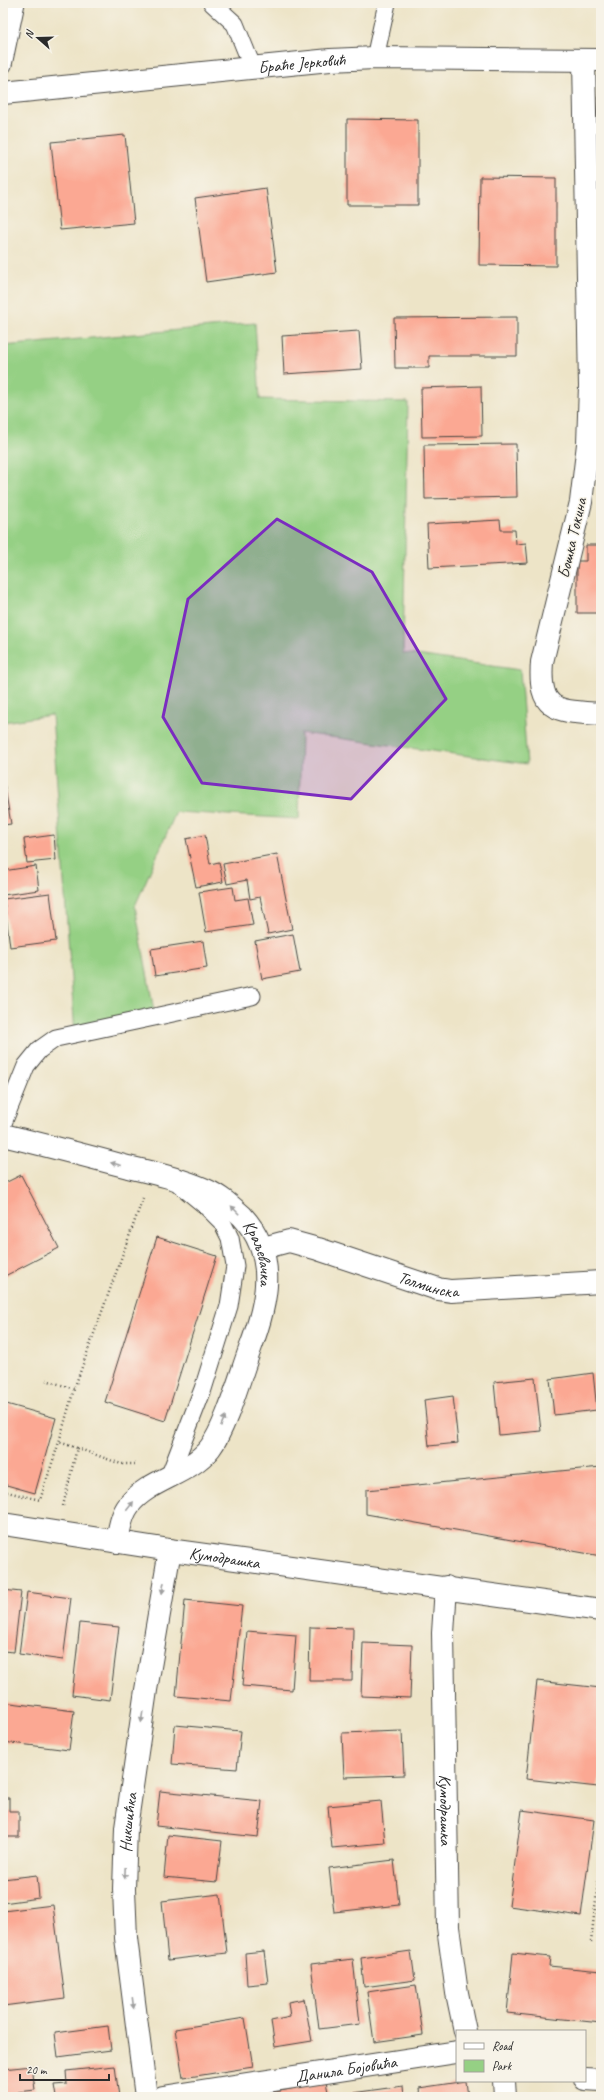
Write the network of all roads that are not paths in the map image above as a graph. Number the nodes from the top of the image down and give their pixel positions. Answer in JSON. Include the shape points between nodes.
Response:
{"nodes":[{"id":1,"x":16,"y":3,"type":"edge"},
{"id":2,"x":212,"y":3,"type":"edge"},
{"id":3,"x":387,"y":3,"type":"edge"},
{"id":4,"x":375,"y":58,"type":"junction"},
{"id":5,"x":592,"y":60,"type":"edge"},
{"id":6,"x":3,"y":65,"type":"edge"},
{"id":7,"x":252,"y":66,"type":"junction"},
{"id":8,"x":3,"y":92,"type":"edge"},
{"id":9,"x":601,"y":714,"type":"edge"},
{"id":10,"x":252,"y":996,"type":"dead end"},
{"id":11,"x":3,"y":1123,"type":"edge"},
{"id":12,"x":3,"y":1135,"type":"edge"},
{"id":13,"x":175,"y":1178,"type":"junction"},
{"id":14,"x":263,"y":1248,"type":"junction"},
{"id":15,"x":601,"y":1282,"type":"edge"},
{"id":16,"x":169,"y":1477,"type":"junction"},
{"id":17,"x":3,"y":1524,"type":"edge"},
{"id":18,"x":116,"y":1542,"type":"junction"},
{"id":19,"x":170,"y":1550,"type":"junction"},
{"id":20,"x":446,"y":1587,"type":"junction"},
{"id":21,"x":601,"y":1610,"type":"edge"},
{"id":22,"x":465,"y":2030,"type":"edge"},
{"id":23,"x":456,"y":2052,"type":"edge"},
{"id":24,"x":586,"y":2079,"type":"edge"},
{"id":25,"x":601,"y":2080,"type":"edge"},
{"id":26,"x":504,"y":2082,"type":"edge"},
{"id":27,"x":146,"y":2097,"type":"edge"},
{"id":28,"x":163,"y":2097,"type":"edge"},
{"id":29,"x":505,"y":2097,"type":"edge"}],
"edges":[{"from":1,"to":6,"type":"lane"},
{"from":2,"to":7,"type":"lane","via":[[235,24]]},
{"from":3,"to":4,"type":"lane"},
{"from":4,"to":5,"type":"street","name":"Браће Јерковић"},
{"from":4,"to":7,"type":"street","name":"Браће Јерковић"},
{"from":5,"to":9,"type":"street","name":"Бошка Токина","via":[[588,444],[581,502],[542,662],[541,685],[548,701],[556,708],[567,712]]},
{"from":7,"to":8,"type":"street","name":"Браће Јерковић"},
{"from":10,"to":11,"type":"lane","via":[[56,1038],[39,1050],[26,1066]]},
{"from":13,"to":12,"type":"street","name":"Краљевачка","one_way":true},
{"from":14,"to":13,"type":"street","name":"Краљевачка","one_way":true,"via":[[250,1226],[230,1205],[208,1190]]},
{"from":13,"to":16,"type":"lane","via":[[183,1189],[222,1222],[230,1238],[235,1266],[229,1306],[203,1390]]},
{"from":14,"to":15,"type":"street","name":"Толминска","via":[[289,1241],[451,1291]]},
{"from":16,"to":14,"type":"street","name":"Краљевачка","one_way":true,"via":[[196,1464],[211,1447],[222,1423],[257,1330],[266,1292]]},
{"from":18,"to":16,"type":"street","name":"Краљевачка","one_way":true,"via":[[123,1516],[129,1505]]},
{"from":17,"to":18,"type":"street","name":"Кумодрашка"},
{"from":18,"to":19,"type":"street","name":"Кумодрашка"},
{"from":19,"to":20,"type":"street","name":"Кумодрашка"},
{"from":19,"to":27,"type":"street","name":"Никшићка","one_way":true,"via":[[126,1828],[126,1938]]},
{"from":20,"to":21,"type":"street","name":"Кумодрашка"},
{"from":20,"to":22,"type":"street","name":"Кумодрашка","via":[[443,1641],[448,1927]]},
{"from":23,"to":28,"type":"street","name":"Данила Бојовића"},
{"from":24,"to":25,"type":"street"},
{"from":26,"to":29,"type":"street"}]}
